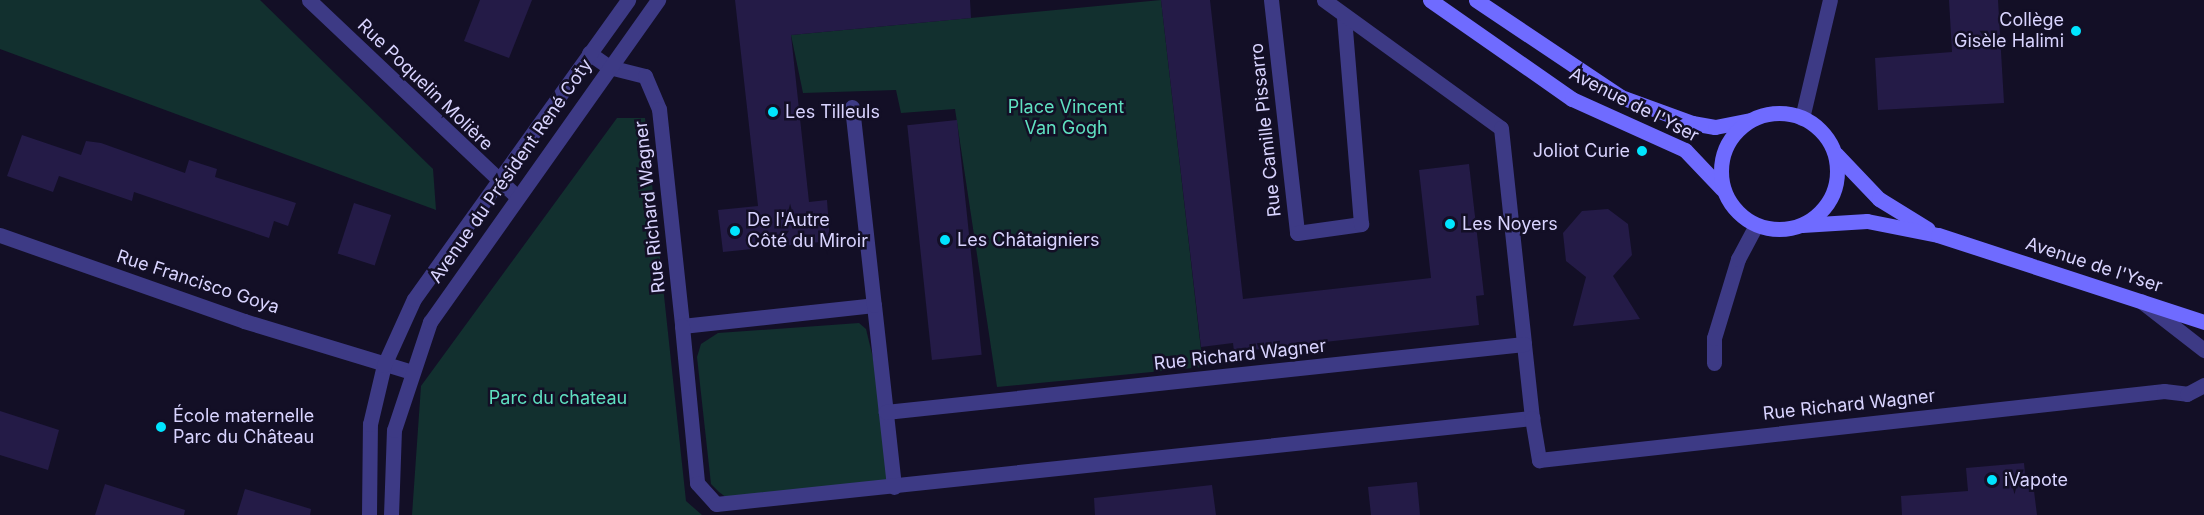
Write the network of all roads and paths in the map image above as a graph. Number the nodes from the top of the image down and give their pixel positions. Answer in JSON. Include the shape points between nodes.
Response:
{"nodes":[{"id":1,"x":309,"y":0,"type":"edge"},
{"id":2,"x":628,"y":0,"type":"edge"},
{"id":3,"x":658,"y":0,"type":"edge"},
{"id":4,"x":1271,"y":0,"type":"edge"},
{"id":5,"x":1324,"y":0,"type":"edge"},
{"id":6,"x":1430,"y":0,"type":"edge"},
{"id":7,"x":1476,"y":0,"type":"edge"},
{"id":8,"x":1830,"y":0,"type":"edge"},
{"id":9,"x":1344,"y":16,"type":"junction"},
{"id":10,"x":589,"y":53,"type":"junction"},
{"id":11,"x":609,"y":67,"type":"junction"},
{"id":12,"x":852,"y":107,"type":"dead end"},
{"id":13,"x":1802,"y":118,"type":"junction"},
{"id":14,"x":1754,"y":119,"type":"junction"},
{"id":15,"x":1833,"y":150,"type":"junction"},
{"id":16,"x":495,"y":180,"type":"junction"},
{"id":17,"x":1724,"y":192,"type":"junction"},
{"id":18,"x":515,"y":195,"type":"junction"},
{"id":19,"x":1756,"y":225,"type":"junction"},
{"id":20,"x":1802,"y":225,"type":"junction"},
{"id":21,"x":0,"y":235,"type":"edge"},
{"id":22,"x":1938,"y":235,"type":"junction"},
{"id":23,"x":2140,"y":301,"type":"junction"},
{"id":24,"x":874,"y":305,"type":"junction"},
{"id":25,"x":2204,"y":322,"type":"edge"},
{"id":26,"x":682,"y":326,"type":"junction"},
{"id":27,"x":1524,"y":344,"type":"junction"},
{"id":28,"x":2204,"y":350,"type":"edge"},
{"id":29,"x":1714,"y":363,"type":"dead end"},
{"id":30,"x":384,"y":365,"type":"junction"},
{"id":31,"x":409,"y":371,"type":"junction"},
{"id":32,"x":2204,"y":385,"type":"edge"},
{"id":33,"x":886,"y":412,"type":"junction"},
{"id":34,"x":1532,"y":418,"type":"junction"},
{"id":35,"x":894,"y":487,"type":"junction"},
{"id":36,"x":369,"y":515,"type":"edge"},
{"id":37,"x":391,"y":515,"type":"edge"}],
"edges":[{"from":1,"to":16,"type":"street","name":"Rue Poquelin Molière"},
{"from":2,"to":10,"type":"street","name":"Avenue du Président René Coty"},
{"from":3,"to":11,"type":"street","name":"Avenue du Président René Coty"},
{"from":4,"to":9,"type":"street","name":"Rue Camille Pissarro","via":[[1297,233],[1361,224]]},
{"from":5,"to":9,"type":"street"},
{"from":6,"to":17,"type":"main road","name":"Avenue de l'Yser","via":[[1572,99],[1685,150]]},
{"from":7,"to":14,"type":"main road","name":"Avenue de l'Yser","via":[[1621,97],[1692,123],[1715,127]]},
{"from":8,"to":13,"type":"street"},
{"from":9,"to":27,"type":"street","via":[[1501,128]]},
{"from":10,"to":11,"type":"street","name":"Rue Richard Wagner"},
{"from":10,"to":16,"type":"street","name":"Avenue du Président René Coty"},
{"from":11,"to":18,"type":"street","name":"Avenue du Président René Coty"},
{"from":11,"to":26,"type":"street","name":"Rue Richard Wagner","via":[[645,76],[659,109]]},
{"from":12,"to":24,"type":"street"},
{"from":13,"to":14,"type":"main road","via":[[1770,114]]},
{"from":13,"to":15,"type":"main road"},
{"from":14,"to":17,"type":"main road","via":[[1729,142],[1721,175]]},
{"from":15,"to":20,"type":"main road","via":[[1836,185],[1829,202]]},
{"from":15,"to":22,"type":"main road","name":"Avenue de l'Yser","via":[[1879,200]]},
{"from":16,"to":18,"type":"street","name":"Rue Poquelin Molière"},
{"from":16,"to":30,"type":"street","name":"Avenue du Président René Coty","via":[[414,299]]},
{"from":17,"to":19,"type":"main road"},
{"from":18,"to":31,"type":"street","name":"Avenue du Président René Coty","via":[[455,280]]},
{"from":19,"to":20,"type":"main road"},
{"from":19,"to":29,"type":"street","via":[[1738,259],[1718,327]]},
{"from":20,"to":22,"type":"main road","name":"Avenue de l'Yser","via":[[1867,221]]},
{"from":21,"to":30,"type":"street","name":"Rue Francisco Goya"},
{"from":22,"to":23,"type":"main road","name":"Avenue de l'Yser"},
{"from":23,"to":25,"type":"main road","name":"Avenue de l'Yser"},
{"from":23,"to":28,"type":"street"},
{"from":24,"to":26,"type":"street"},
{"from":24,"to":33,"type":"street"},
{"from":26,"to":35,"type":"street","name":"Rue Richard Wagner","via":[[697,483],[716,504]]},
{"from":27,"to":33,"type":"street","name":"Rue Richard Wagner"},
{"from":27,"to":34,"type":"street","name":"Rue Richard Wagner"},
{"from":30,"to":31,"type":"street"},
{"from":30,"to":36,"type":"street","name":"Avenue du Président René Coty","via":[[370,424]]},
{"from":31,"to":37,"type":"street","name":"Avenue du Président René Coty","via":[[394,430]]},
{"from":32,"to":34,"type":"street","name":"Rue Richard Wagner","via":[[2187,394],[2164,391],[1539,460]]},
{"from":33,"to":35,"type":"street"},
{"from":34,"to":35,"type":"street","name":"Rue Richard Wagner"}]}
